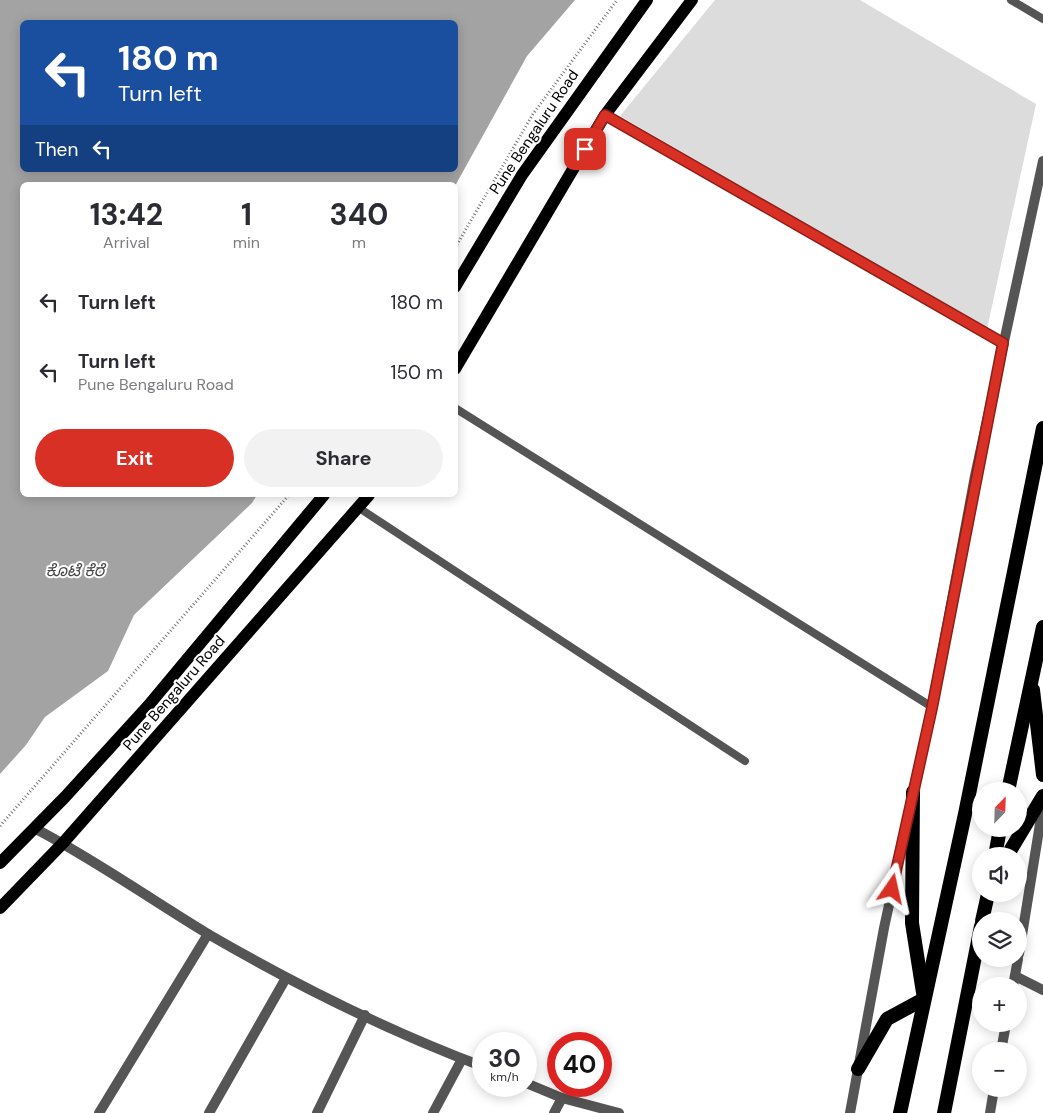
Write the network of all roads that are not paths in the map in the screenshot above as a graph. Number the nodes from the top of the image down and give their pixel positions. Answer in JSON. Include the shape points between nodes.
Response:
{"nodes":[{"id":1,"x":647,"y":0,"type":"edge"},
{"id":2,"x":692,"y":0,"type":"edge"},
{"id":3,"x":1011,"y":0,"type":"edge"},
{"id":4,"x":1043,"y":19,"type":"edge"},
{"id":5,"x":605,"y":115,"type":"junction"},
{"id":6,"x":1043,"y":161,"type":"edge"},
{"id":7,"x":458,"y":282,"type":"edge"},
{"id":8,"x":1003,"y":343,"type":"junction"},
{"id":9,"x":458,"y":364,"type":"edge"},
{"id":10,"x":458,"y":410,"type":"edge"},
{"id":11,"x":1043,"y":428,"type":"edge"},
{"id":12,"x":322,"y":497,"type":"edge"},
{"id":13,"x":367,"y":497,"type":"edge"},
{"id":14,"x":359,"y":508,"type":"junction"},
{"id":15,"x":1043,"y":627,"type":"edge"},
{"id":16,"x":1032,"y":680,"type":"junction"},
{"id":17,"x":932,"y":708,"type":"junction"},
{"id":18,"x":745,"y":760,"type":"dead end"},
{"id":19,"x":1043,"y":775,"type":"edge"},
{"id":20,"x":1010,"y":782,"type":"edge"},
{"id":21,"x":913,"y":792,"type":"junction"},
{"id":22,"x":1043,"y":796,"type":"edge"},
{"id":23,"x":1043,"y":806,"type":"edge"},
{"id":24,"x":34,"y":828,"type":"junction"},
{"id":25,"x":63,"y":843,"type":"junction"},
{"id":26,"x":1012,"y":847,"type":"edge"},
{"id":27,"x":0,"y":863,"type":"edge"},
{"id":28,"x":0,"y":908,"type":"edge"},
{"id":29,"x":1026,"y":912,"type":"edge"},
{"id":30,"x":208,"y":934,"type":"junction"},
{"id":31,"x":973,"y":967,"type":"edge"},
{"id":32,"x":286,"y":978,"type":"junction"},
{"id":33,"x":1027,"y":985,"type":"edge"},
{"id":34,"x":1043,"y":990,"type":"edge"},
{"id":35,"x":924,"y":998,"type":"junction"},
{"id":36,"x":365,"y":1015,"type":"junction"},
{"id":37,"x":462,"y":1059,"type":"junction"},
{"id":38,"x":472,"y":1063,"type":"edge"},
{"id":39,"x":858,"y":1069,"type":"junction"},
{"id":40,"x":537,"y":1088,"type":"edge"},
{"id":41,"x":993,"y":1097,"type":"edge"},
{"id":42,"x":562,"y":1098,"type":"junction"},
{"id":43,"x":99,"y":1113,"type":"edge"},
{"id":44,"x":209,"y":1113,"type":"edge"},
{"id":45,"x":317,"y":1113,"type":"edge"},
{"id":46,"x":433,"y":1113,"type":"edge"},
{"id":47,"x":554,"y":1113,"type":"edge"},
{"id":48,"x":619,"y":1113,"type":"edge"},
{"id":49,"x":850,"y":1113,"type":"edge"},
{"id":50,"x":900,"y":1113,"type":"edge"},
{"id":51,"x":944,"y":1113,"type":"edge"},
{"id":52,"x":990,"y":1113,"type":"edge"}],
"edges":[{"from":1,"to":7,"type":"main road","name":"Pune Bengaluru Road","via":[[522,175]]},
{"from":2,"to":5,"type":"main road"},
{"from":3,"to":4,"type":"lane"},
{"from":5,"to":8,"type":"lane"},
{"from":5,"to":9,"type":"main road"},
{"from":6,"to":8,"type":"street"},
{"from":8,"to":17,"type":"street"},
{"from":10,"to":17,"type":"lane"},
{"from":11,"to":35,"type":"highway","via":[[965,814]]},
{"from":12,"to":24,"type":"main road","name":"Pune Bengaluru Road","via":[[148,706]]},
{"from":13,"to":14,"type":"main road","name":"Pune Bengaluru Road"},
{"from":14,"to":18,"type":"lane"},
{"from":14,"to":25,"type":"main road","name":"Pune Bengaluru Road"},
{"from":15,"to":16,"type":"highway"},
{"from":16,"to":19,"type":"highway"},
{"from":16,"to":20,"type":"highway"},
{"from":17,"to":21,"type":"street"},
{"from":21,"to":35,"type":"highway","via":[[912,922]]},
{"from":21,"to":39,"type":"street"},
{"from":22,"to":26,"type":"highway"},
{"from":23,"to":29,"type":"street"},
{"from":24,"to":25,"type":"street"},
{"from":24,"to":27,"type":"main road","name":"Pune Bengaluru Road"},
{"from":25,"to":28,"type":"main road","name":"Pune Bengaluru Road"},
{"from":25,"to":30,"type":"street"},
{"from":30,"to":32,"type":"street"},
{"from":30,"to":43,"type":"street"},
{"from":31,"to":51,"type":"highway"},
{"from":32,"to":36,"type":"street"},
{"from":32,"to":44,"type":"street"},
{"from":33,"to":34,"type":"street"},
{"from":35,"to":39,"type":"highway","via":[[887,1019]]},
{"from":35,"to":50,"type":"highway"},
{"from":36,"to":37,"type":"street"},
{"from":36,"to":45,"type":"street"},
{"from":37,"to":38,"type":"street"},
{"from":37,"to":46,"type":"street"},
{"from":39,"to":49,"type":"street"},
{"from":40,"to":42,"type":"street"},
{"from":41,"to":52,"type":"street"},
{"from":42,"to":47,"type":"street"},
{"from":42,"to":48,"type":"street"}]}
